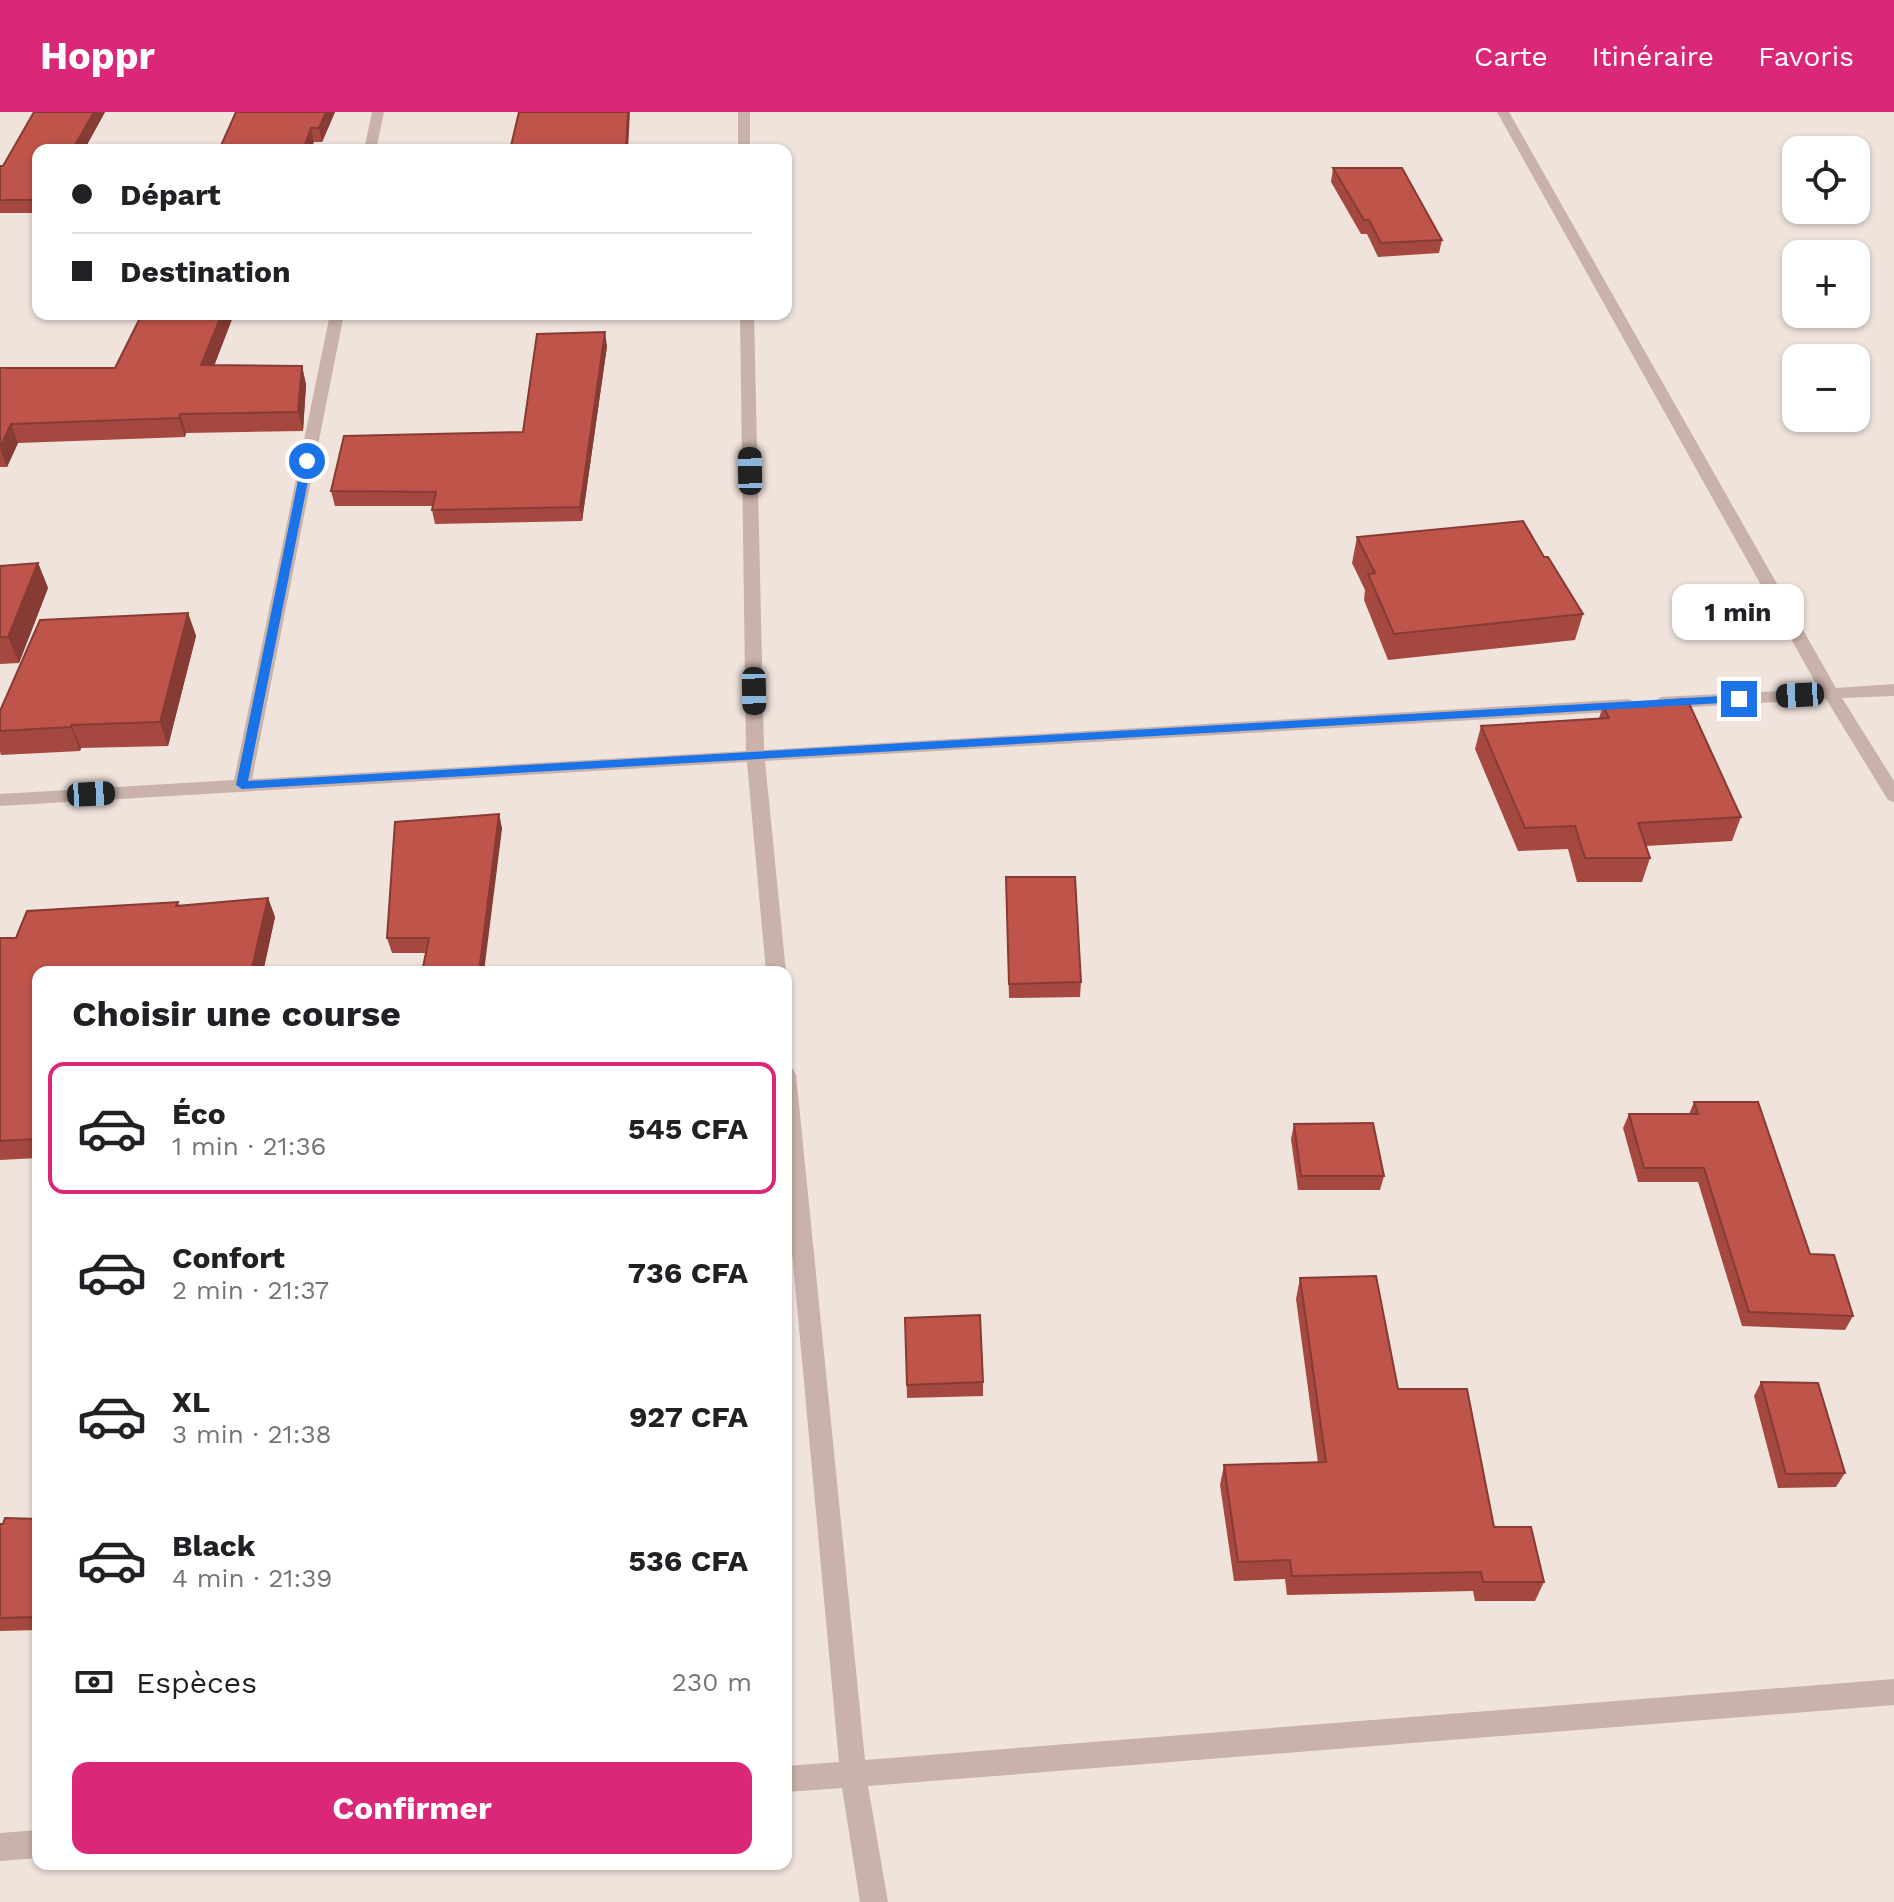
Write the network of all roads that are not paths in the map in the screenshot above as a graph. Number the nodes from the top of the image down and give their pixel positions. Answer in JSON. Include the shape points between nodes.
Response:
{"nodes":[{"id":1,"x":378,"y":112,"type":"edge"},
{"id":2,"x":744,"y":112,"type":"edge"},
{"id":3,"x":1503,"y":112,"type":"edge"},
{"id":4,"x":371,"y":144,"type":"edge"},
{"id":5,"x":744,"y":144,"type":"edge"},
{"id":6,"x":336,"y":320,"type":"edge"},
{"id":7,"x":747,"y":320,"type":"edge"},
{"id":8,"x":1894,"y":690,"type":"edge"},
{"id":9,"x":1831,"y":694,"type":"junction"},
{"id":10,"x":755,"y":754,"type":"junction"},
{"id":11,"x":242,"y":785,"type":"junction"},
{"id":12,"x":1894,"y":796,"type":"edge"},
{"id":13,"x":0,"y":800,"type":"edge"},
{"id":14,"x":775,"y":966,"type":"edge"},
{"id":15,"x":792,"y":1138,"type":"edge"},
{"id":16,"x":1894,"y":1692,"type":"edge"},
{"id":17,"x":853,"y":1773,"type":"junction"},
{"id":18,"x":792,"y":1778,"type":"edge"},
{"id":19,"x":32,"y":1844,"type":"edge"},
{"id":20,"x":0,"y":1847,"type":"edge"},
{"id":21,"x":874,"y":1902,"type":"edge"}],
"edges":[{"from":1,"to":4,"type":"street"},
{"from":2,"to":5,"type":"street"},
{"from":3,"to":9,"type":"street"},
{"from":6,"to":11,"type":"street"},
{"from":7,"to":10,"type":"street"},
{"from":8,"to":9,"type":"street"},
{"from":9,"to":10,"type":"street"},
{"from":9,"to":12,"type":"street"},
{"from":10,"to":11,"type":"street"},
{"from":10,"to":14,"type":"street"},
{"from":11,"to":13,"type":"street"},
{"from":15,"to":17,"type":"street"},
{"from":16,"to":17,"type":"street"},
{"from":17,"to":18,"type":"street"},
{"from":17,"to":21,"type":"street"},
{"from":19,"to":20,"type":"street"}]}
